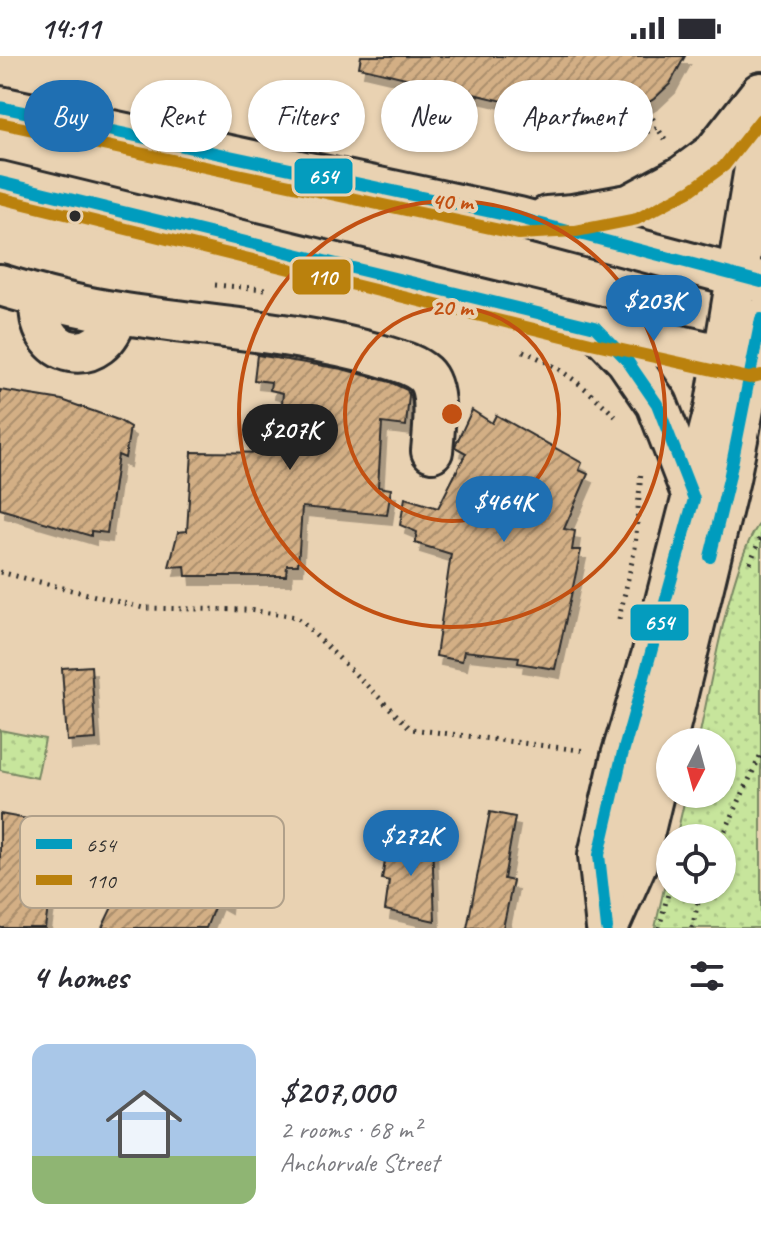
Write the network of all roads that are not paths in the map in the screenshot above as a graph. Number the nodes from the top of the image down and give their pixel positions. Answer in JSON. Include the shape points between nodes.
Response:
{"nodes":[{"id":1,"x":761,"y":93,"type":"edge"},
{"id":2,"x":0,"y":107,"type":"edge"},
{"id":3,"x":761,"y":132,"type":"edge"},
{"id":4,"x":0,"y":182,"type":"edge"},
{"id":5,"x":519,"y":218,"type":"junction"},
{"id":6,"x":749,"y":279,"type":"edge"},
{"id":7,"x":0,"y":285,"type":"edge"},
{"id":8,"x":761,"y":319,"type":"edge"},
{"id":9,"x":595,"y":327,"type":"junction"},
{"id":10,"x":746,"y":361,"type":"edge"},
{"id":11,"x":432,"y":451,"type":"dead end"},
{"id":12,"x":761,"y":452,"type":"edge"},
{"id":13,"x":729,"y":479,"type":"junction"},
{"id":14,"x":694,"y":499,"type":"junction"},
{"id":15,"x":607,"y":928,"type":"edge"}],
"edges":[{"from":1,"to":5,"type":"street","via":[[713,154],[629,205]]},
{"from":2,"to":5,"type":"street"},
{"from":3,"to":6,"type":"street"},
{"from":4,"to":9,"type":"street"},
{"from":5,"to":6,"type":"street"},
{"from":6,"to":10,"type":"street"},
{"from":7,"to":11,"type":"street","via":[[41,297],[44,332],[55,345],[71,351],[103,342],[117,313],[275,332],[406,363],[425,374],[432,386]]},
{"from":8,"to":10,"type":"street"},
{"from":9,"to":10,"type":"street"},
{"from":9,"to":14,"type":"street","via":[[626,359],[657,404]]},
{"from":10,"to":13,"type":"street"},
{"from":10,"to":14,"type":"street","via":[[715,410]]},
{"from":12,"to":13,"type":"street"},
{"from":13,"to":15,"type":"street","via":[[636,864]]},
{"from":14,"to":15,"type":"street","via":[[599,855]]}]}
